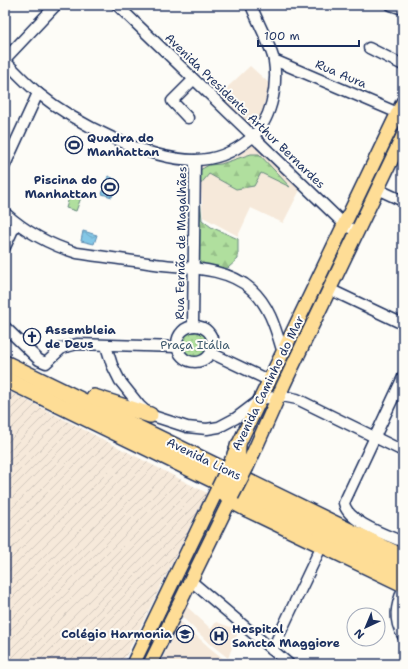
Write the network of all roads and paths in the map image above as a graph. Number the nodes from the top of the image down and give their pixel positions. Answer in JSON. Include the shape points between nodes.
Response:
{"nodes":[{"id":1,"x":56,"y":5,"type":"edge"},
{"id":2,"x":117,"y":5,"type":"edge"},
{"id":3,"x":250,"y":5,"type":"edge"},
{"id":4,"x":391,"y":5,"type":"edge"},
{"id":5,"x":403,"y":9,"type":"edge"},
{"id":6,"x":369,"y":48,"type":"dead end"},
{"id":7,"x":5,"y":60,"type":"edge"},
{"id":8,"x":274,"y":60,"type":"junction"},
{"id":9,"x":403,"y":65,"type":"edge"},
{"id":10,"x":193,"y":80,"type":"junction"},
{"id":11,"x":38,"y":93,"type":"junction"},
{"id":12,"x":401,"y":108,"type":"edge"},
{"id":13,"x":188,"y":118,"type":"dead end"},
{"id":14,"x":403,"y":136,"type":"edge"},
{"id":15,"x":253,"y":137,"type":"junction"},
{"id":16,"x":195,"y":160,"type":"junction"},
{"id":17,"x":5,"y":165,"type":"edge"},
{"id":18,"x":377,"y":189,"type":"junction"},
{"id":19,"x":403,"y":201,"type":"edge"},
{"id":20,"x":5,"y":213,"type":"edge"},
{"id":21,"x":16,"y":223,"type":"junction"},
{"id":22,"x":345,"y":225,"type":"junction"},
{"id":23,"x":357,"y":232,"type":"junction"},
{"id":24,"x":5,"y":247,"type":"edge"},
{"id":25,"x":194,"y":269,"type":"junction"},
{"id":26,"x":329,"y":290,"type":"junction"},
{"id":27,"x":403,"y":324,"type":"edge"},
{"id":28,"x":193,"y":326,"type":"junction"},
{"id":29,"x":5,"y":328,"type":"edge"},
{"id":30,"x":106,"y":346,"type":"junction"},
{"id":31,"x":177,"y":347,"type":"junction"},
{"id":32,"x":211,"y":353,"type":"junction"},
{"id":33,"x":284,"y":353,"type":"junction"},
{"id":34,"x":5,"y":363,"type":"edge"},
{"id":35,"x":21,"y":370,"type":"junction"},
{"id":36,"x":403,"y":377,"type":"edge"},
{"id":37,"x":5,"y":379,"type":"edge"},
{"id":38,"x":270,"y":381,"type":"junction"},
{"id":39,"x":278,"y":397,"type":"junction"},
{"id":40,"x":261,"y":399,"type":"junction"},
{"id":41,"x":150,"y":416,"type":"junction"},
{"id":42,"x":374,"y":437,"type":"junction"},
{"id":43,"x":403,"y":451,"type":"edge"},
{"id":44,"x":239,"y":459,"type":"junction"},
{"id":45,"x":226,"y":494,"type":"junction"},
{"id":46,"x":403,"y":542,"type":"edge"},
{"id":47,"x":322,"y":545,"type":"junction"},
{"id":48,"x":403,"y":557,"type":"edge"},
{"id":49,"x":403,"y":572,"type":"edge"},
{"id":50,"x":191,"y":581,"type":"junction"},
{"id":51,"x":403,"y":584,"type":"edge"},
{"id":52,"x":403,"y":589,"type":"edge"},
{"id":53,"x":403,"y":636,"type":"edge"},
{"id":54,"x":272,"y":650,"type":"junction"},
{"id":55,"x":133,"y":664,"type":"edge"},
{"id":56,"x":150,"y":664,"type":"edge"},
{"id":57,"x":289,"y":664,"type":"edge"}],
"edges":[{"from":1,"to":7,"type":"street"},
{"from":2,"to":10,"type":"street","name":"Avenida Presidente Arthur Bernardes"},
{"from":3,"to":8,"type":"street"},
{"from":4,"to":5,"type":"street"},
{"from":6,"to":9,"type":"street"},
{"from":7,"to":11,"type":"street"},
{"from":8,"to":12,"type":"street","name":"Rua Aura"},
{"from":8,"to":15,"type":"street","via":[[269,111],[260,130]]},
{"from":10,"to":13,"type":"street","via":[[172,102]]},
{"from":10,"to":15,"type":"street","name":"Avenida Presidente Arthur Bernardes"},
{"from":11,"to":16,"type":"street","via":[[115,139],[158,153]]},
{"from":11,"to":17,"type":"street"},
{"from":12,"to":22,"type":"main road","name":"Avenida Caminho do Mar"},
{"from":14,"to":18,"type":"main road","name":"Avenida Caminho do Mar"},
{"from":15,"to":16,"type":"street","via":[[224,156]]},
{"from":15,"to":22,"type":"street","name":"Avenida Presidente Arthur Bernardes"},
{"from":16,"to":25,"type":"street","name":"Rua Fernão de Magalhães"},
{"from":18,"to":19,"type":"street"},
{"from":18,"to":23,"type":"main road","name":"Avenida Caminho do Mar"},
{"from":20,"to":21,"type":"street"},
{"from":21,"to":24,"type":"street"},
{"from":21,"to":25,"type":"street","via":[[48,243],[77,253]]},
{"from":22,"to":23,"type":"street","name":"Avenida Presidente Arthur Bernardes"},
{"from":22,"to":33,"type":"main road","name":"Avenida Caminho do Mar"},
{"from":23,"to":26,"type":"main road","name":"Avenida Caminho do Mar"},
{"from":25,"to":28,"type":"street","name":"Rua Fernão de Magalhães"},
{"from":25,"to":33,"type":"street","via":[[227,276],[252,290],[273,321]]},
{"from":26,"to":27,"type":"street"},
{"from":26,"to":39,"type":"main road","name":"Avenida Caminho do Mar"},
{"from":28,"to":31,"type":"street","via":[[179,336]]},
{"from":28,"to":32,"type":"street","via":[[208,332],[212,342]]},
{"from":29,"to":30,"type":"street","via":[[39,360],[46,363],[69,346]]},
{"from":30,"to":31,"type":"street"},
{"from":30,"to":41,"type":"street","via":[[120,381]]},
{"from":31,"to":32,"type":"street","via":[[182,357],[192,362],[203,360]]},
{"from":32,"to":38,"type":"street"},
{"from":33,"to":38,"type":"main road","name":"Avenida Caminho do Mar"},
{"from":34,"to":35,"type":"highway","name":"Avenida Lions"},
{"from":35,"to":41,"type":"highway"},
{"from":35,"to":48,"type":"highway","name":"Avenida Lions"},
{"from":36,"to":42,"type":"street"},
{"from":37,"to":49,"type":"highway","name":"Avenida Lions"},
{"from":38,"to":40,"type":"main road","name":"Avenida Caminho do Mar"},
{"from":39,"to":40,"type":"street"},
{"from":39,"to":42,"type":"street","via":[[288,396],[297,399]]},
{"from":39,"to":44,"type":"main road","name":"Avenida Caminho do Mar"},
{"from":40,"to":41,"type":"street","via":[[236,418],[213,428],[194,428]]},
{"from":40,"to":44,"type":"main road","name":"Avenida Caminho do Mar"},
{"from":42,"to":43,"type":"street"},
{"from":42,"to":46,"type":"street","via":[[345,500],[346,510],[362,523]]},
{"from":44,"to":45,"type":"highway","bridge":true},
{"from":45,"to":47,"type":"highway"},
{"from":45,"to":50,"type":"main road"},
{"from":45,"to":55,"type":"main road"},
{"from":47,"to":51,"type":"highway"},
{"from":47,"to":54,"type":"street"},
{"from":50,"to":54,"type":"street"},
{"from":50,"to":56,"type":"main road"},
{"from":52,"to":53,"type":"street","via":[[396,612]]},
{"from":54,"to":57,"type":"street"}]}
